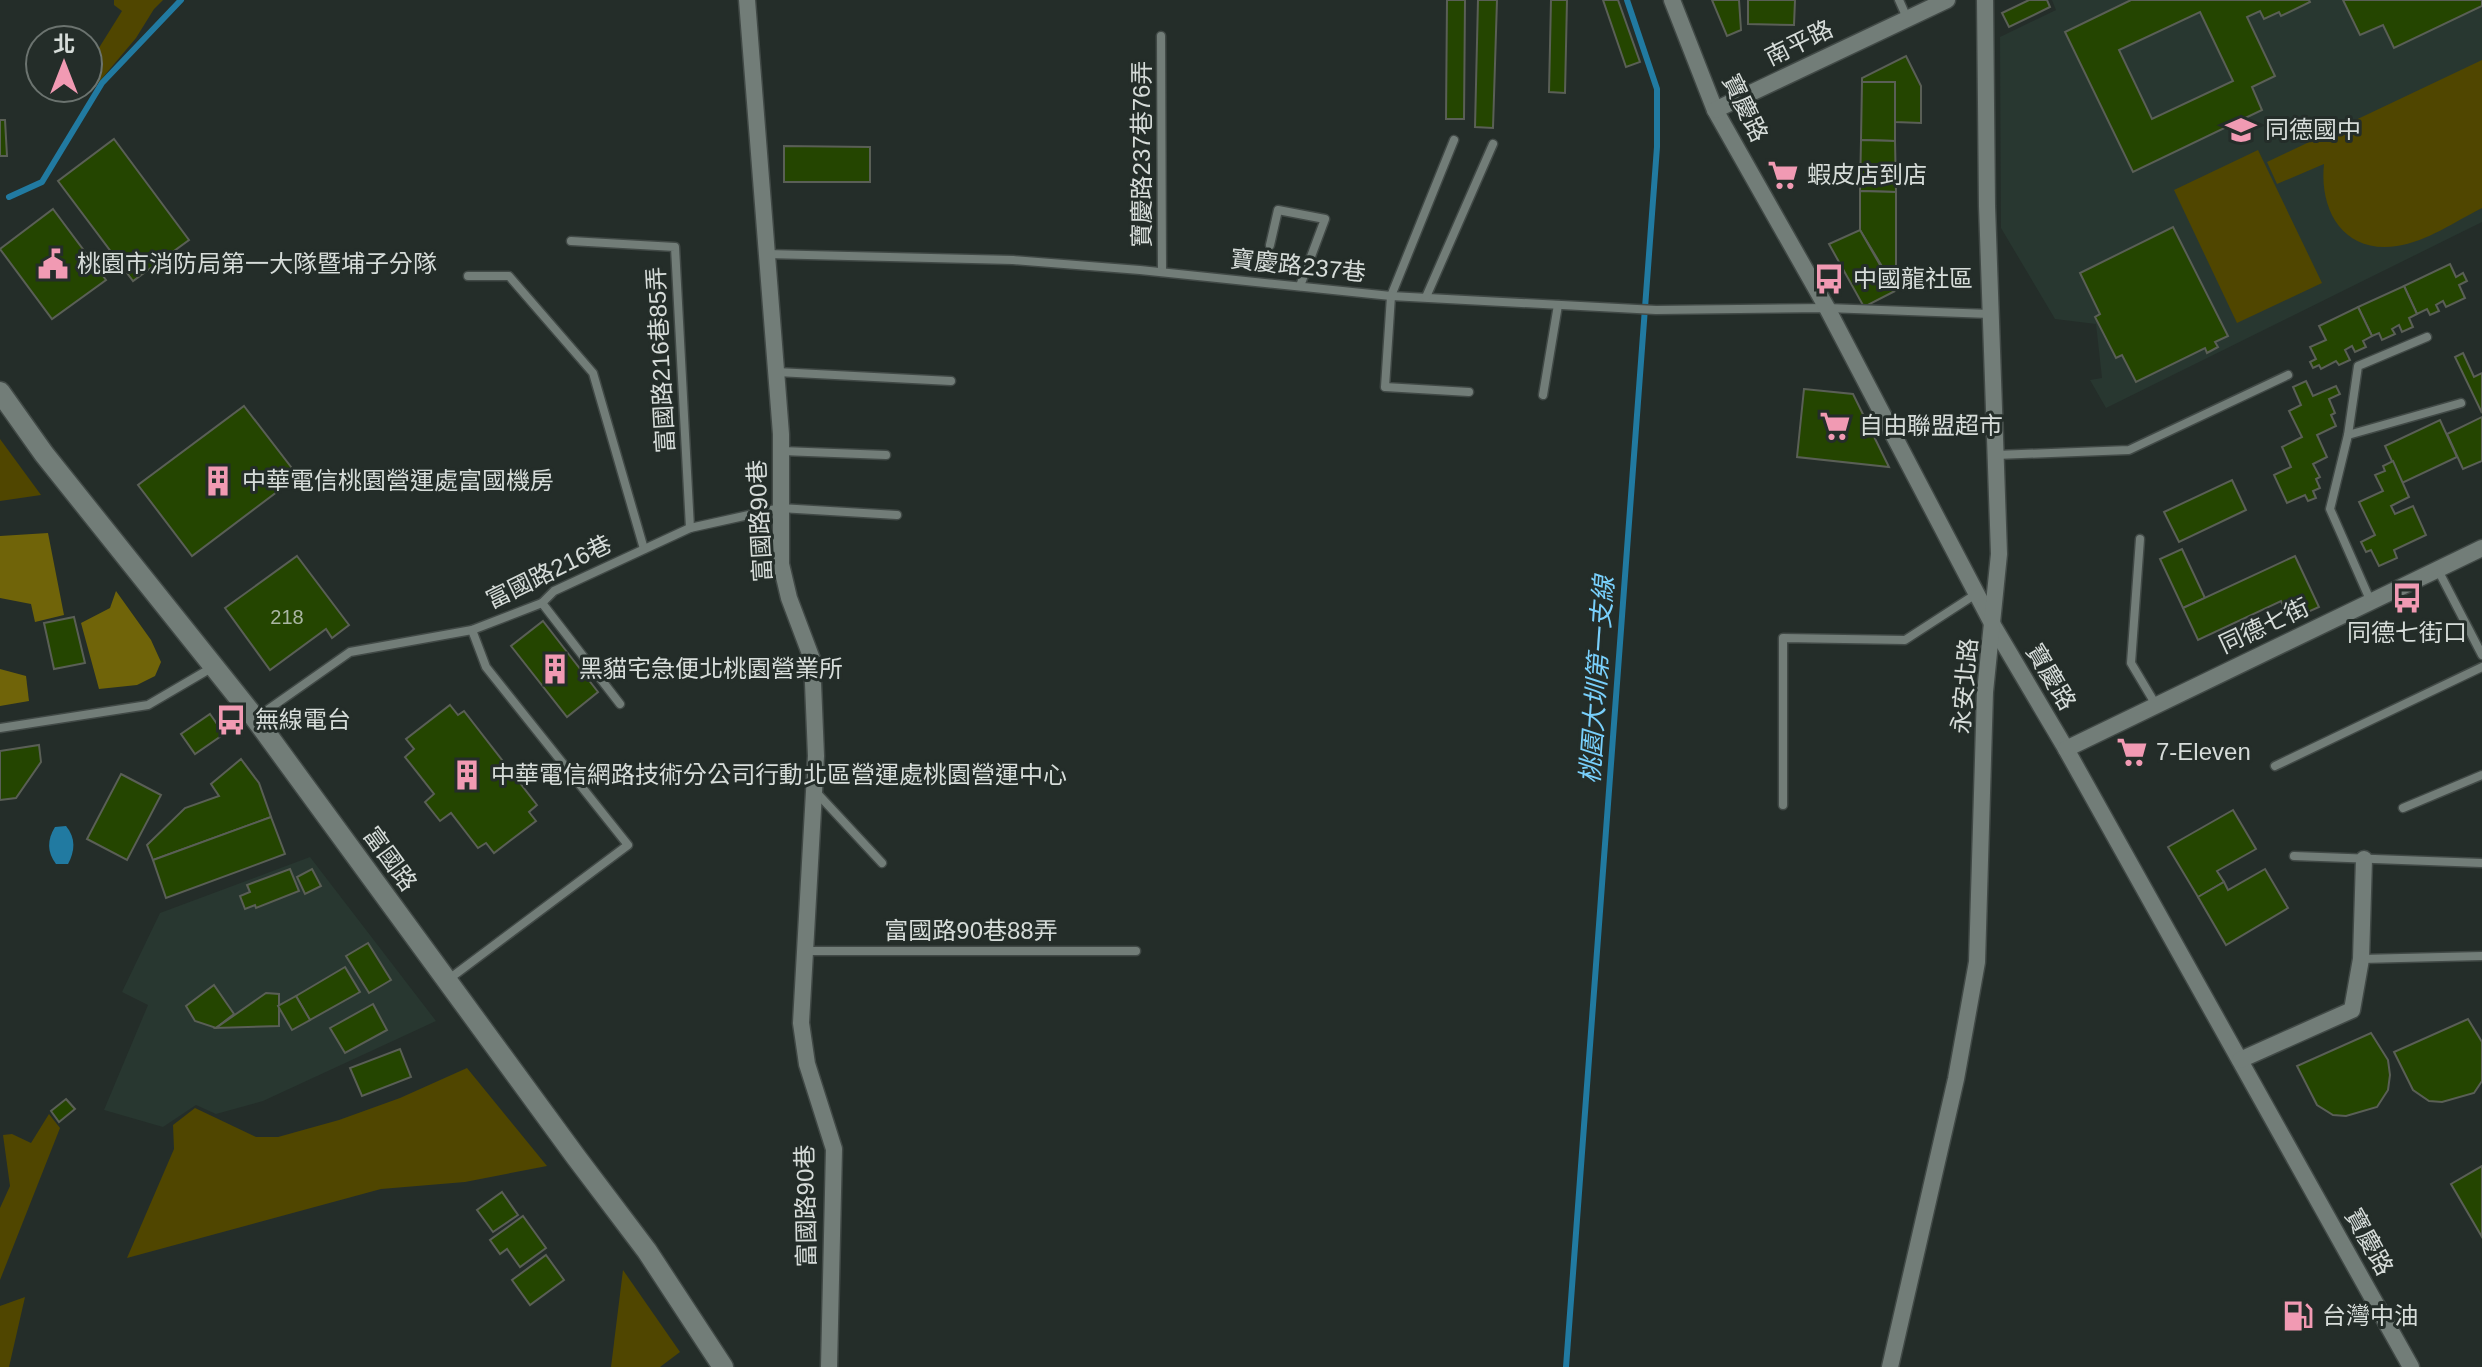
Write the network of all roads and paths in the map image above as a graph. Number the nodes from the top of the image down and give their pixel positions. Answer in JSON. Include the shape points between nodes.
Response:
{"nodes":[{"id":1,"x":747,"y":0,"type":"edge"},
{"id":2,"x":1672,"y":0,"type":"edge"},
{"id":3,"x":1899,"y":0,"type":"edge"},
{"id":4,"x":1947,"y":0,"type":"edge"},
{"id":5,"x":1985,"y":0,"type":"edge"},
{"id":6,"x":1907,"y":18,"type":"junction"},
{"id":7,"x":1161,"y":36,"type":"dead end"},
{"id":8,"x":1715,"y":110,"type":"junction"},
{"id":9,"x":1454,"y":140,"type":"dead end"},
{"id":10,"x":1493,"y":144,"type":"dead end"},
{"id":11,"x":571,"y":241,"type":"dead end"},
{"id":12,"x":1270,"y":245,"type":"dead end"},
{"id":13,"x":765,"y":254,"type":"junction"},
{"id":14,"x":1162,"y":272,"type":"junction"},
{"id":15,"x":468,"y":276,"type":"dead end"},
{"id":16,"x":1300,"y":286,"type":"junction"},
{"id":17,"x":1391,"y":296,"type":"junction"},
{"id":18,"x":1426,"y":297,"type":"junction"},
{"id":19,"x":1558,"y":305,"type":"junction"},
{"id":20,"x":1827,"y":308,"type":"junction"},
{"id":21,"x":1990,"y":314,"type":"junction"},
{"id":22,"x":2427,"y":337,"type":"dead end"},
{"id":23,"x":776,"y":372,"type":"junction"},
{"id":24,"x":2288,"y":375,"type":"dead end"},
{"id":25,"x":951,"y":381,"type":"dead end"},
{"id":26,"x":0,"y":392,"type":"edge"},
{"id":27,"x":1469,"y":392,"type":"dead end"},
{"id":28,"x":1543,"y":395,"type":"dead end"},
{"id":29,"x":2461,"y":403,"type":"dead end"},
{"id":30,"x":2348,"y":435,"type":"junction"},
{"id":31,"x":781,"y":451,"type":"junction"},
{"id":32,"x":886,"y":455,"type":"dead end"},
{"id":33,"x":1995,"y":455,"type":"junction"},
{"id":34,"x":780,"y":508,"type":"junction"},
{"id":35,"x":897,"y":515,"type":"dead end"},
{"id":36,"x":690,"y":528,"type":"junction"},
{"id":37,"x":2140,"y":539,"type":"dead end"},
{"id":38,"x":2482,"y":548,"type":"edge"},
{"id":39,"x":644,"y":549,"type":"junction"},
{"id":40,"x":2438,"y":570,"type":"junction"},
{"id":41,"x":1976,"y":594,"type":"junction"},
{"id":42,"x":2371,"y":602,"type":"junction"},
{"id":43,"x":542,"y":603,"type":"junction"},
{"id":44,"x":1994,"y":627,"type":"junction"},
{"id":45,"x":472,"y":630,"type":"junction"},
{"id":46,"x":2482,"y":655,"type":"edge"},
{"id":47,"x":214,"y":666,"type":"junction"},
{"id":48,"x":2482,"y":667,"type":"edge"},
{"id":49,"x":620,"y":704,"type":"dead end"},
{"id":50,"x":2156,"y":705,"type":"junction"},
{"id":51,"x":255,"y":718,"type":"junction"},
{"id":52,"x":0,"y":728,"type":"edge"},
{"id":53,"x":2066,"y":749,"type":"junction"},
{"id":54,"x":2275,"y":766,"type":"dead end"},
{"id":55,"x":2482,"y":775,"type":"edge"},
{"id":56,"x":814,"y":790,"type":"junction"},
{"id":57,"x":1783,"y":805,"type":"dead end"},
{"id":58,"x":2403,"y":808,"type":"dead end"},
{"id":59,"x":2294,"y":856,"type":"dead end"},
{"id":60,"x":2364,"y":859,"type":"junction"},
{"id":61,"x":882,"y":863,"type":"dead end"},
{"id":62,"x":2482,"y":863,"type":"edge"},
{"id":63,"x":806,"y":951,"type":"junction"},
{"id":64,"x":1136,"y":951,"type":"dead end"},
{"id":65,"x":2482,"y":956,"type":"edge"},
{"id":66,"x":2361,"y":959,"type":"junction"},
{"id":67,"x":447,"y":981,"type":"junction"},
{"id":68,"x":2240,"y":1060,"type":"junction"},
{"id":69,"x":723,"y":1367,"type":"edge"},
{"id":70,"x":829,"y":1367,"type":"edge"},
{"id":71,"x":1890,"y":1367,"type":"edge"},
{"id":72,"x":2411,"y":1367,"type":"edge"}],
"edges":[{"from":1,"to":13,"type":"street","name":"富國路90巷"},
{"from":2,"to":8,"type":"street","name":"寶慶路"},
{"from":3,"to":6,"type":"lane"},
{"from":4,"to":6,"type":"street","name":"南平路"},
{"from":5,"to":21,"type":"street","name":"永安北路"},
{"from":6,"to":8,"type":"street","name":"南平路"},
{"from":7,"to":14,"type":"lane","name":"寶慶路237巷76弄"},
{"from":8,"to":20,"type":"street","name":"寶慶路"},
{"from":9,"to":17,"type":"lane"},
{"from":10,"to":18,"type":"lane"},
{"from":11,"to":36,"type":"lane","name":"富國路216巷85弄","via":[[675,247]]},
{"from":12,"to":16,"type":"lane","via":[[1278,210],[1325,219]]},
{"from":13,"to":14,"type":"lane","name":"寶慶路237巷","via":[[1013,260]]},
{"from":13,"to":23,"type":"street","name":"富國路90巷"},
{"from":14,"to":16,"type":"lane","name":"寶慶路237巷"},
{"from":15,"to":39,"type":"lane","via":[[509,276],[593,373]]},
{"from":16,"to":17,"type":"lane","name":"寶慶路237巷"},
{"from":17,"to":18,"type":"lane","name":"寶慶路237巷"},
{"from":17,"to":27,"type":"lane","via":[[1385,387]]},
{"from":18,"to":19,"type":"lane","name":"寶慶路237巷"},
{"from":19,"to":20,"type":"lane","name":"寶慶路237巷"},
{"from":19,"to":28,"type":"lane"},
{"from":20,"to":21,"type":"lane","name":"寶慶路237巷"},
{"from":20,"to":41,"type":"street","name":"寶慶路"},
{"from":21,"to":33,"type":"street","name":"永安北路"},
{"from":22,"to":30,"type":"lane","via":[[2358,366]]},
{"from":23,"to":25,"type":"lane"},
{"from":23,"to":31,"type":"street","name":"富國路90巷"},
{"from":24,"to":33,"type":"lane","via":[[2129,450]]},
{"from":26,"to":47,"type":"street","name":"富國路"},
{"from":29,"to":30,"type":"lane"},
{"from":30,"to":42,"type":"lane","via":[[2330,509]]},
{"from":31,"to":32,"type":"lane"},
{"from":31,"to":34,"type":"street","name":"富國路90巷"},
{"from":33,"to":44,"type":"street","name":"永安北路","via":[[1999,554]]},
{"from":34,"to":35,"type":"lane","name":"富國路216巷"},
{"from":34,"to":36,"type":"lane","name":"富國路216巷"},
{"from":34,"to":56,"type":"street","name":"富國路90巷","via":[[781,564],[812,659]]},
{"from":36,"to":39,"type":"lane","name":"富國路216巷"},
{"from":37,"to":50,"type":"lane","via":[[2131,663]]},
{"from":38,"to":40,"type":"street","name":"同德七街"},
{"from":39,"to":43,"type":"lane","name":"富國路216巷","via":[[554,591]]},
{"from":40,"to":42,"type":"street","name":"同德七街"},
{"from":40,"to":46,"type":"lane"},
{"from":41,"to":44,"type":"street","name":"寶慶路"},
{"from":41,"to":57,"type":"lane","via":[[1905,640],[1783,638]]},
{"from":42,"to":50,"type":"street","name":"同德七街"},
{"from":43,"to":45,"type":"lane","name":"富國路216巷"},
{"from":43,"to":49,"type":"lane"},
{"from":44,"to":53,"type":"street","name":"寶慶路"},
{"from":44,"to":71,"type":"street","name":"永安北路","via":[[1985,692],[1977,962],[1956,1079]]},
{"from":45,"to":51,"type":"lane","name":"富國路216巷","via":[[350,652]]},
{"from":45,"to":67,"type":"lane","via":[[486,667],[628,845]]},
{"from":47,"to":51,"type":"street","name":"富國路"},
{"from":47,"to":52,"type":"lane","via":[[148,705]]},
{"from":48,"to":54,"type":"lane"},
{"from":50,"to":53,"type":"street","name":"同德七街"},
{"from":51,"to":67,"type":"street","name":"富國路"},
{"from":53,"to":68,"type":"street","name":"寶慶路"},
{"from":55,"to":58,"type":"lane"},
{"from":56,"to":61,"type":"lane"},
{"from":56,"to":63,"type":"street","name":"富國路90巷"},
{"from":59,"to":60,"type":"lane"},
{"from":60,"to":62,"type":"lane"},
{"from":60,"to":66,"type":"street"},
{"from":63,"to":64,"type":"lane","name":"富國路90巷88弄"},
{"from":63,"to":70,"type":"street","name":"富國路90巷","via":[[801,1023],[807,1064],[834,1149]]},
{"from":65,"to":66,"type":"lane"},
{"from":66,"to":68,"type":"street","via":[[2352,1010]]},
{"from":67,"to":69,"type":"street","name":"富國路","via":[[647,1251]]},
{"from":68,"to":72,"type":"street","name":"寶慶路"}]}
